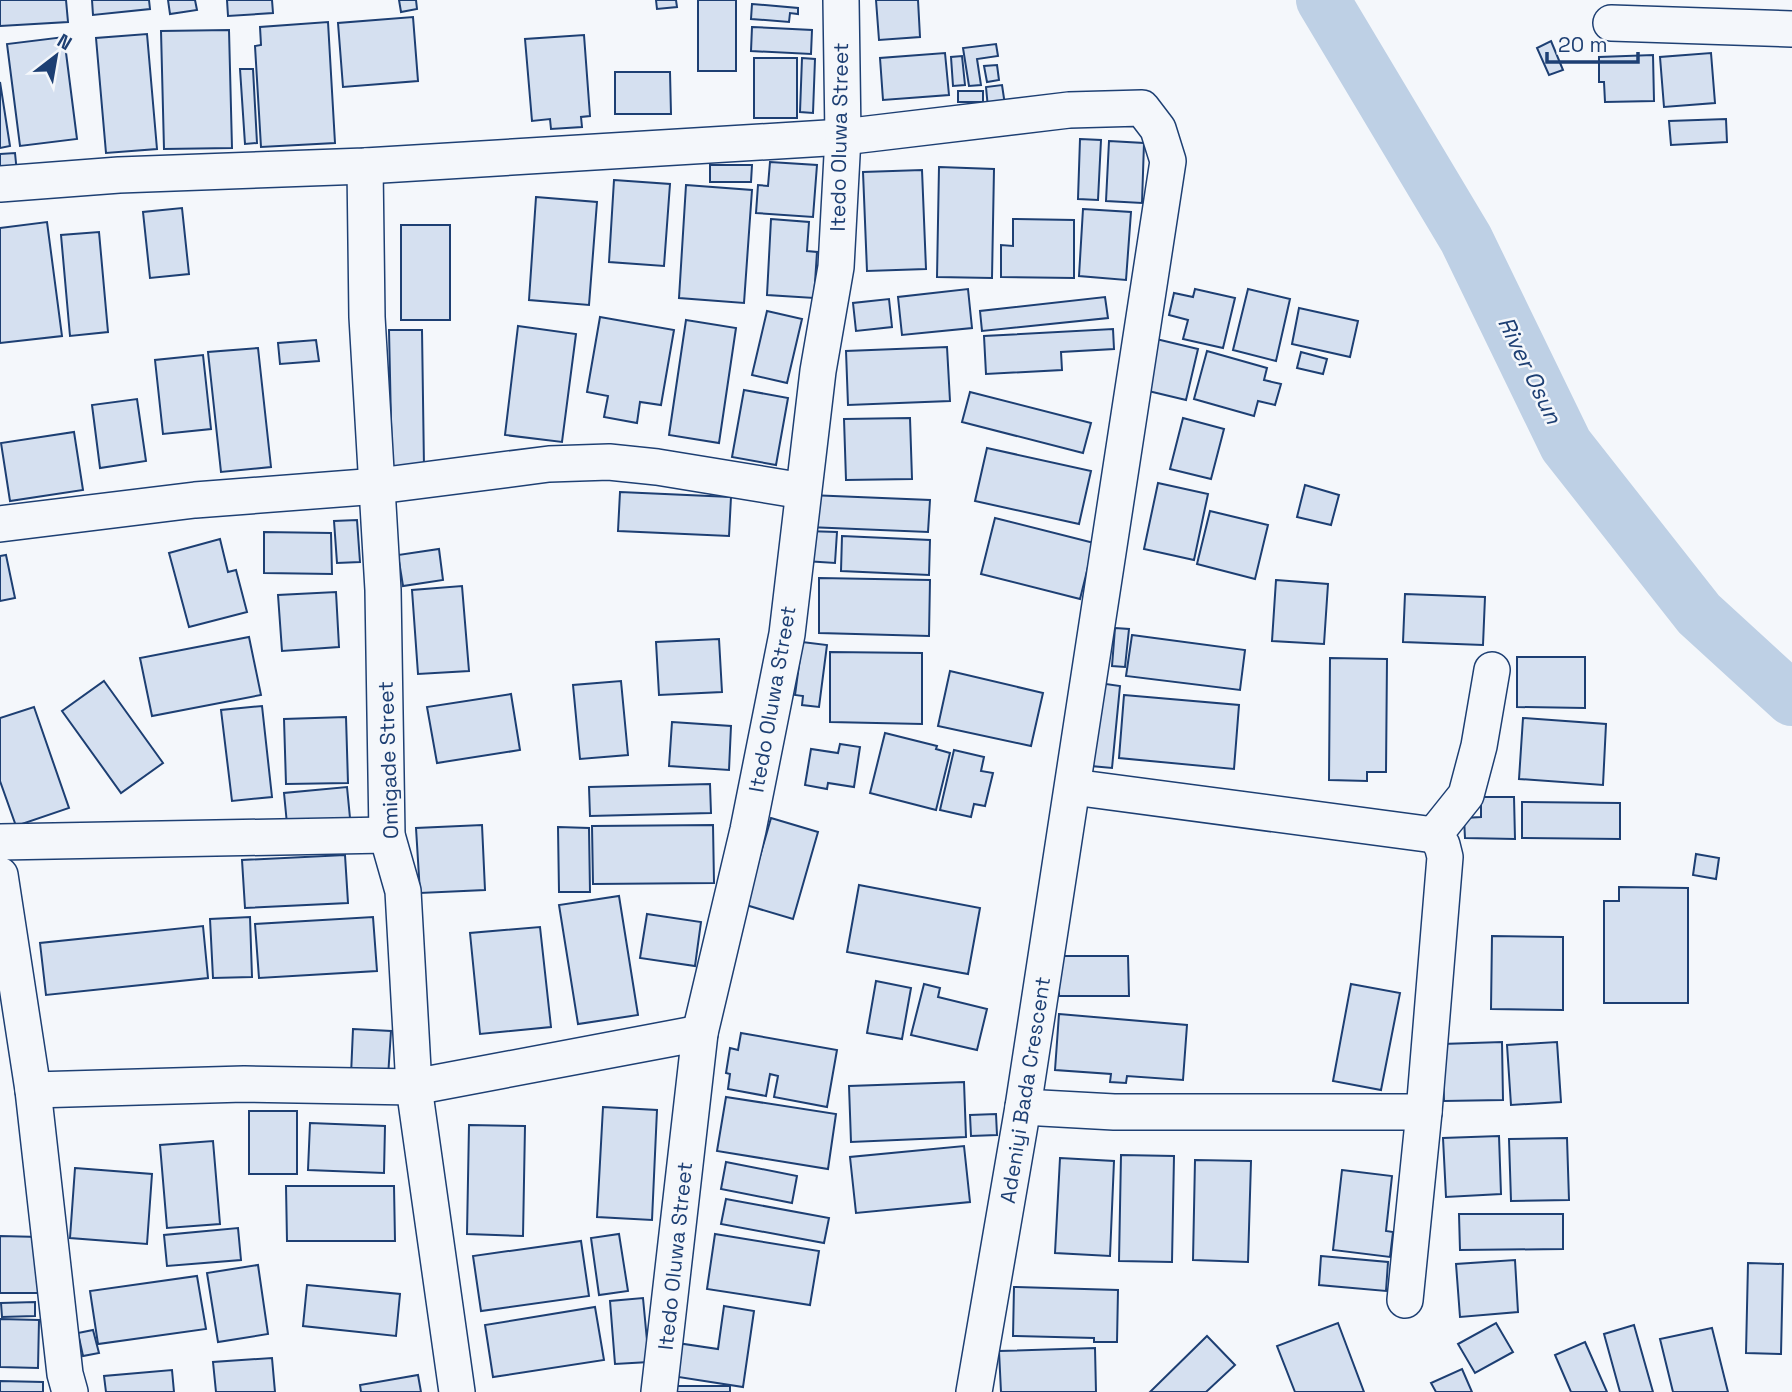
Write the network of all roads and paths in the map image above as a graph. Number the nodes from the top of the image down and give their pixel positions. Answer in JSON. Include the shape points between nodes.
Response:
{"nodes":[{"id":1,"x":841,"y":0,"type":"edge"},
{"id":2,"x":1611,"y":23,"type":"dead end"},
{"id":3,"x":1792,"y":29,"type":"edge"},
{"id":4,"x":843,"y":137,"type":"junction"},
{"id":5,"x":365,"y":166,"type":"junction"},
{"id":6,"x":0,"y":184,"type":"edge"},
{"id":7,"x":379,"y":486,"type":"junction"},
{"id":8,"x":803,"y":491,"type":"junction"},
{"id":9,"x":0,"y":524,"type":"edge"},
{"id":10,"x":1492,"y":670,"type":"dead end"},
{"id":11,"x":1073,"y":787,"type":"junction"},
{"id":12,"x":387,"y":835,"type":"junction"},
{"id":13,"x":1434,"y":835,"type":"junction"},
{"id":14,"x":0,"y":842,"type":"edge"},
{"id":15,"x":0,"y":875,"type":"edge"},
{"id":16,"x":700,"y":1033,"type":"junction"},
{"id":17,"x":414,"y":1087,"type":"junction"},
{"id":18,"x":33,"y":1090,"type":"junction"},
{"id":19,"x":1023,"y":1107,"type":"junction"},
{"id":20,"x":1424,"y":1112,"type":"junction"},
{"id":21,"x":1405,"y":1300,"type":"dead end"},
{"id":22,"x":70,"y":1392,"type":"edge"},
{"id":23,"x":457,"y":1392,"type":"edge"},
{"id":24,"x":659,"y":1392,"type":"edge"},
{"id":25,"x":974,"y":1392,"type":"edge"}],
"edges":[{"from":1,"to":4,"type":"street","name":"Itedo Oluwa Street"},
{"from":2,"to":3,"type":"street"},
{"from":4,"to":5,"type":"street"},
{"from":4,"to":8,"type":"street","name":"Itedo Oluwa Street","via":[[836,267]]},
{"from":4,"to":11,"type":"street","name":"Adeniyi Bada Crescent","via":[[1115,108],[1142,108],[1158,129],[1168,162]]},
{"from":5,"to":6,"type":"street","via":[[119,174]]},
{"from":5,"to":7,"type":"street","name":"Omigade Street","via":[[367,317]]},
{"from":7,"to":8,"type":"street","via":[[549,464],[609,462]]},
{"from":7,"to":9,"type":"street","via":[[195,500]]},
{"from":7,"to":12,"type":"street","name":"Omigade Street"},
{"from":8,"to":16,"type":"street","name":"Itedo Oluwa Street","via":[[787,634],[748,830]]},
{"from":10,"to":13,"type":"street","via":[[1466,794]]},
{"from":11,"to":13,"type":"street"},
{"from":11,"to":19,"type":"street","name":"Adeniyi Bada Crescent"},
{"from":12,"to":14,"type":"street"},
{"from":12,"to":17,"type":"street","name":"Omigade Street","via":[[403,891]]},
{"from":13,"to":20,"type":"street","via":[[1445,857]]},
{"from":15,"to":18,"type":"street"},
{"from":16,"to":17,"type":"street"},
{"from":16,"to":24,"type":"street","name":"Itedo Oluwa Street"},
{"from":17,"to":18,"type":"street","via":[[244,1084]]},
{"from":17,"to":23,"type":"street","name":"Omigade Street"},
{"from":18,"to":22,"type":"street"},
{"from":19,"to":20,"type":"street","via":[[1114,1112]]},
{"from":19,"to":25,"type":"street","name":"Adeniyi Bada Crescent"},
{"from":20,"to":21,"type":"street"}]}
